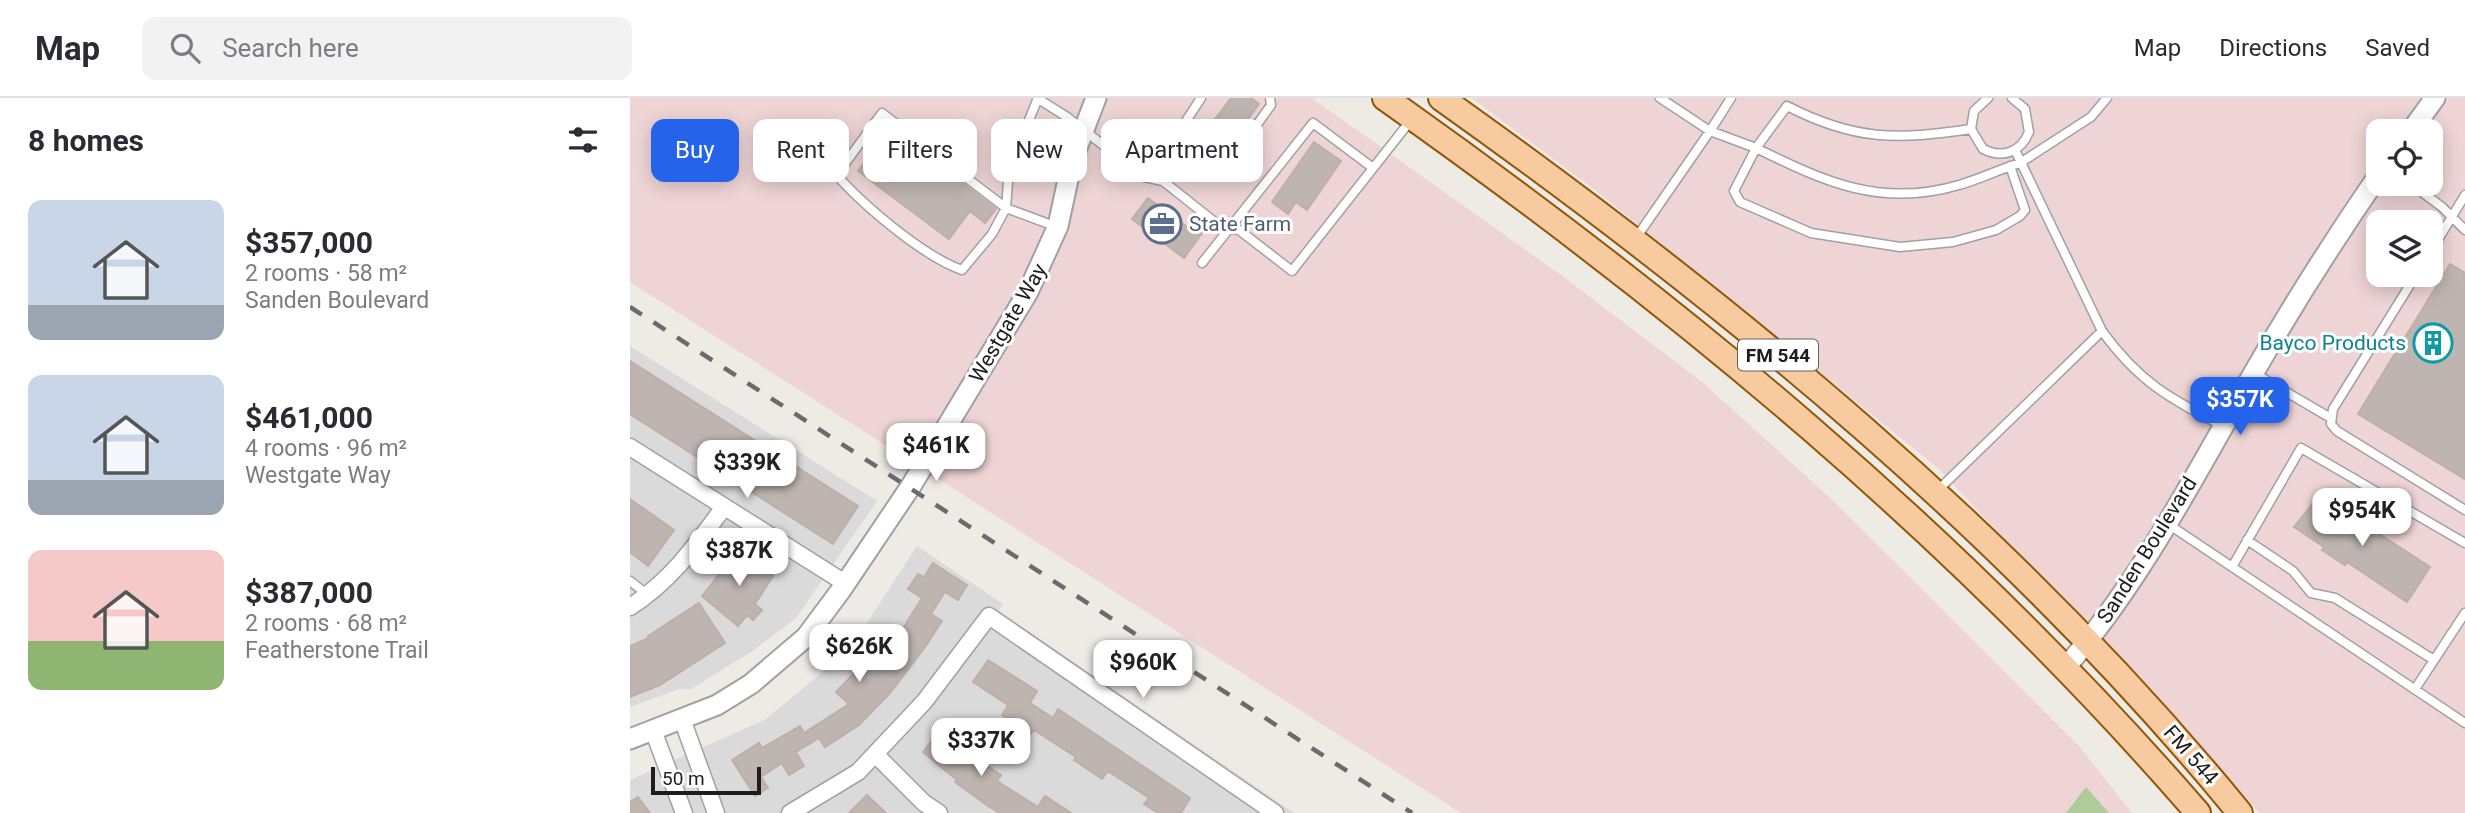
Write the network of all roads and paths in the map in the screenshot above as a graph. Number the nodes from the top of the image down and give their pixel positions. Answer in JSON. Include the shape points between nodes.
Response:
{"nodes":[{"id":1,"x":1037,"y":98,"type":"edge"},
{"id":2,"x":1096,"y":98,"type":"edge"},
{"id":3,"x":1200,"y":98,"type":"edge"},
{"id":4,"x":1269,"y":98,"type":"edge"},
{"id":5,"x":1385,"y":98,"type":"edge"},
{"id":6,"x":1441,"y":98,"type":"edge"},
{"id":7,"x":1660,"y":98,"type":"edge"},
{"id":8,"x":1731,"y":98,"type":"edge"},
{"id":9,"x":1988,"y":98,"type":"edge"},
{"id":10,"x":2107,"y":98,"type":"edge"},
{"id":11,"x":2435,"y":98,"type":"edge"},
{"id":12,"x":2019,"y":100,"type":"edge"},
{"id":13,"x":1413,"y":118,"type":"junction"},
{"id":14,"x":1067,"y":119,"type":"edge"},
{"id":15,"x":1087,"y":119,"type":"edge"},
{"id":16,"x":2420,"y":119,"type":"edge"},
{"id":17,"x":1971,"y":129,"type":"junction"},
{"id":18,"x":1710,"y":131,"type":"junction"},
{"id":19,"x":1087,"y":133,"type":"edge"},
{"id":20,"x":1756,"y":148,"type":"junction"},
{"id":21,"x":2015,"y":150,"type":"junction"},
{"id":22,"x":2020,"y":163,"type":"junction"},
{"id":23,"x":2010,"y":166,"type":"junction"},
{"id":24,"x":1373,"y":168,"type":"junction"},
{"id":25,"x":1068,"y":182,"type":"edge"},
{"id":26,"x":2366,"y":194,"type":"edge"},
{"id":27,"x":2427,"y":196,"type":"edge"},
{"id":28,"x":2465,"y":197,"type":"edge"},
{"id":29,"x":1006,"y":208,"type":"junction"},
{"id":30,"x":2449,"y":217,"type":"junction"},
{"id":31,"x":1057,"y":227,"type":"junction"},
{"id":32,"x":1228,"y":228,"type":"junction"},
{"id":33,"x":2443,"y":228,"type":"edge"},
{"id":34,"x":2465,"y":230,"type":"edge"},
{"id":35,"x":1634,"y":240,"type":"junction"},
{"id":36,"x":1202,"y":263,"type":"dead end"},
{"id":37,"x":1616,"y":269,"type":"junction"},
{"id":38,"x":2409,"y":287,"type":"edge"},
{"id":39,"x":2102,"y":331,"type":"junction"},
{"id":40,"x":2254,"y":373,"type":"junction"},
{"id":41,"x":2329,"y":417,"type":"junction"},
{"id":42,"x":2223,"y":426,"type":"junction"},
{"id":43,"x":630,"y":447,"type":"edge"},
{"id":44,"x":1934,"y":494,"type":"junction"},
{"id":45,"x":724,"y":507,"type":"junction"},
{"id":46,"x":2465,"y":510,"type":"edge"},
{"id":47,"x":2166,"y":523,"type":"junction"},
{"id":48,"x":2248,"y":540,"type":"junction"},
{"id":49,"x":2465,"y":542,"type":"edge"},
{"id":50,"x":2232,"y":567,"type":"junction"},
{"id":51,"x":630,"y":581,"type":"edge"},
{"id":52,"x":845,"y":583,"type":"junction"},
{"id":53,"x":649,"y":595,"type":"junction"},
{"id":54,"x":630,"y":607,"type":"edge"},
{"id":55,"x":2465,"y":613,"type":"edge"},
{"id":56,"x":2087,"y":643,"type":"junction"},
{"id":57,"x":2434,"y":660,"type":"junction"},
{"id":58,"x":2064,"y":669,"type":"junction"},
{"id":59,"x":2415,"y":689,"type":"junction"},
{"id":60,"x":682,"y":719,"type":"junction"},
{"id":61,"x":2465,"y":723,"type":"edge"},
{"id":62,"x":653,"y":730,"type":"junction"},
{"id":63,"x":630,"y":739,"type":"edge"},
{"id":64,"x":876,"y":754,"type":"junction"},
{"id":65,"x":684,"y":813,"type":"edge"},
{"id":66,"x":716,"y":813,"type":"edge"},
{"id":67,"x":790,"y":813,"type":"edge"},
{"id":68,"x":939,"y":813,"type":"edge"},
{"id":69,"x":1275,"y":813,"type":"edge"},
{"id":70,"x":2198,"y":813,"type":"edge"},
{"id":71,"x":2240,"y":813,"type":"edge"}],
"edges":[{"from":1,"to":14,"type":"lane"},
{"from":1,"to":29,"type":"lane","via":[[1009,169]]},
{"from":2,"to":15,"type":"street","name":"Westgate Way"},
{"from":3,"to":4,"type":"lane","via":[[1175,138],[1186,155],[1213,171],[1228,165],[1271,106]]},
{"from":5,"to":13,"type":"main road","name":"FM 544","number":"FM 544"},
{"from":6,"to":35,"type":"main road","name":"FM 544","number":"FM 544"},
{"from":7,"to":18,"type":"lane"},
{"from":8,"to":18,"type":"lane"},
{"from":9,"to":17,"type":"lane","via":[[1974,111]]},
{"from":10,"to":22,"type":"lane","via":[[2091,117]]},
{"from":11,"to":16,"type":"street"},
{"from":12,"to":21,"type":"lane","via":[[2028,116],[2029,132]]},
{"from":13,"to":24,"type":"lane"},
{"from":13,"to":37,"type":"main road","name":"FM 544","number":"FM 544"},
{"from":17,"to":20,"type":"lane","via":[[1917,137],[1873,136],[1823,124],[1787,106]]},
{"from":17,"to":21,"type":"lane","via":[[1978,144],[1991,153]]},
{"from":18,"to":20,"type":"lane"},
{"from":18,"to":35,"type":"lane"},
{"from":19,"to":32,"type":"lane","via":[[1144,177],[1163,181]]},
{"from":20,"to":23,"type":"lane","via":[[1841,186],[1867,192],[1915,194],[1960,185]]},
{"from":20,"to":23,"type":"lane","via":[[1734,191],[1740,202],[1811,233],[1900,247],[1953,242],[1996,230],[2023,215]]},
{"from":21,"to":22,"type":"lane"},
{"from":22,"to":23,"type":"lane"},
{"from":22,"to":39,"type":"lane"},
{"from":24,"to":32,"type":"lane","via":[[1292,271],[1239,230]]},
{"from":24,"to":32,"type":"lane","via":[[1313,123]]},
{"from":25,"to":31,"type":"street","name":"Westgate Way"},
{"from":26,"to":40,"type":"street","name":"Sanden Boulevard"},
{"from":27,"to":30,"type":"lane"},
{"from":28,"to":30,"type":"lane"},
{"from":29,"to":29,"type":"lane","via":[[992,234],[962,270],[942,263],[855,195],[841,180],[841,169],[882,113]]},
{"from":29,"to":31,"type":"lane"},
{"from":30,"to":33,"type":"lane"},
{"from":30,"to":34,"type":"lane"},
{"from":31,"to":52,"type":"street","name":"Westgate Way","via":[[1028,292],[997,345]]},
{"from":32,"to":36,"type":"lane"},
{"from":35,"to":37,"type":"main road"},
{"from":35,"to":44,"type":"main road","name":"FM 544","number":"FM 544","via":[[1766,345]]},
{"from":37,"to":58,"type":"main road","name":"FM 544","number":"FM 544","via":[[1745,370],[1864,472]]},
{"from":38,"to":41,"type":"lane"},
{"from":39,"to":42,"type":"lane","via":[[2158,391]]},
{"from":39,"to":44,"type":"lane"},
{"from":40,"to":41,"type":"lane"},
{"from":40,"to":42,"type":"street","name":"Sanden Boulevard"},
{"from":41,"to":46,"type":"lane","via":[[2337,431]]},
{"from":42,"to":47,"type":"street","name":"Sanden Boulevard"},
{"from":43,"to":45,"type":"street"},
{"from":44,"to":56,"type":"main road","name":"FM 544","number":"FM 544"},
{"from":45,"to":52,"type":"street"},
{"from":45,"to":53,"type":"street","via":[[684,562]]},
{"from":47,"to":50,"type":"lane"},
{"from":47,"to":56,"type":"street","name":"Sanden Boulevard"},
{"from":48,"to":49,"type":"lane","via":[[2301,448]]},
{"from":48,"to":50,"type":"lane"},
{"from":48,"to":57,"type":"lane","via":[[2293,571],[2311,593],[2335,598]]},
{"from":50,"to":59,"type":"lane"},
{"from":51,"to":53,"type":"lane"},
{"from":52,"to":60,"type":"street","name":"Westgate Way","via":[[806,637],[783,659],[717,705]]},
{"from":53,"to":54,"type":"street"},
{"from":55,"to":57,"type":"lane"},
{"from":56,"to":58,"type":"street","name":"Sanden Boulevard"},
{"from":56,"to":71,"type":"main road","name":"FM 544","number":"FM 544","via":[[2163,722]]},
{"from":57,"to":59,"type":"lane"},
{"from":58,"to":70,"type":"main road","name":"FM 544","number":"FM 544"},
{"from":59,"to":61,"type":"lane"},
{"from":60,"to":62,"type":"street","name":"Westgate Way"},
{"from":60,"to":66,"type":"street"},
{"from":62,"to":63,"type":"street","name":"Westgate Way"},
{"from":62,"to":65,"type":"street"},
{"from":64,"to":67,"type":"street","via":[[859,772]]},
{"from":64,"to":68,"type":"street"},
{"from":64,"to":69,"type":"street","via":[[924,702],[989,617]]}]}
